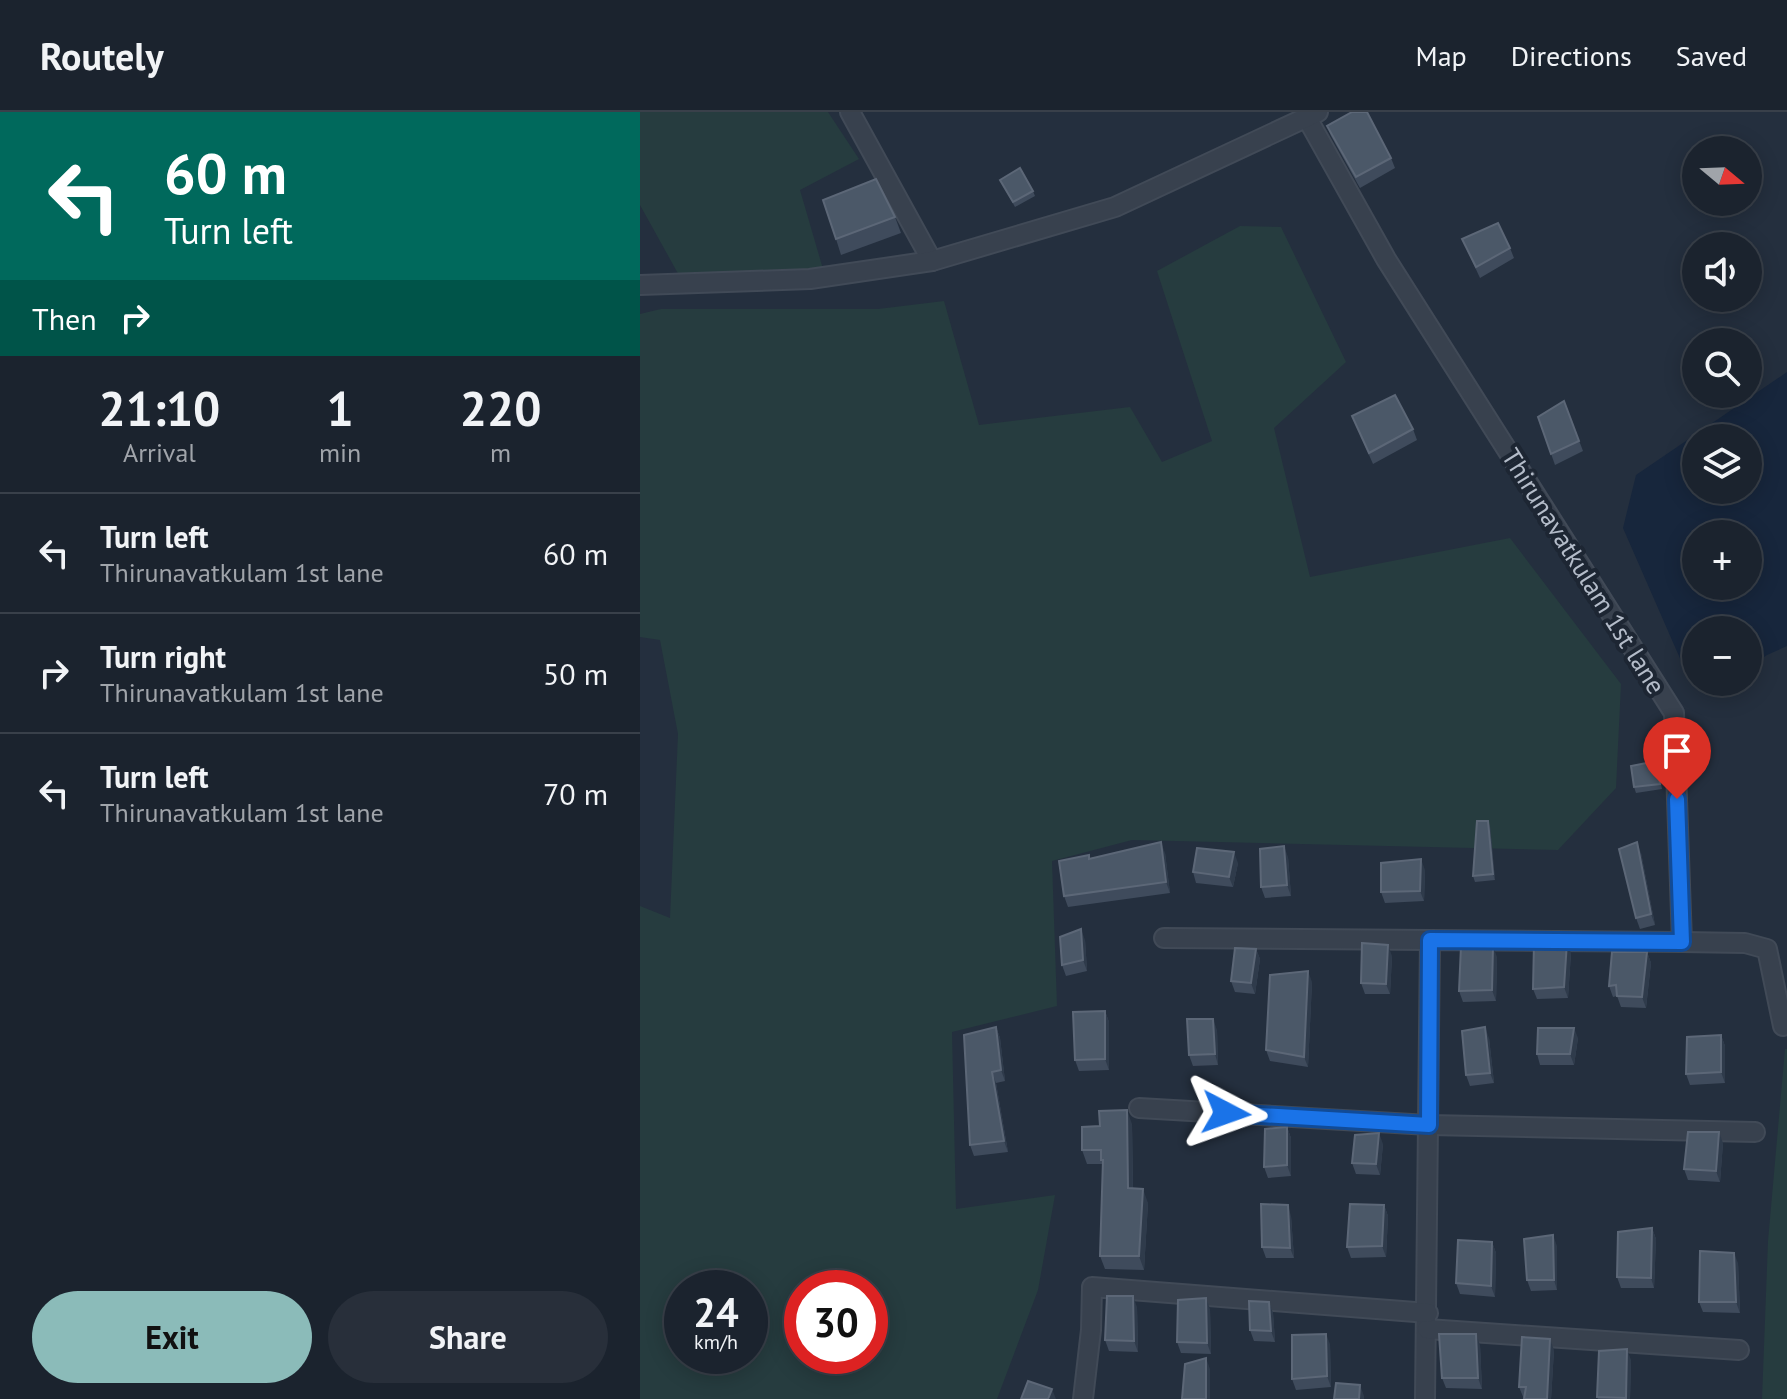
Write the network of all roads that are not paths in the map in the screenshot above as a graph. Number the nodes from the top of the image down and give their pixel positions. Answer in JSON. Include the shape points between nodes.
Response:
{"nodes":[{"id":1,"x":850,"y":112,"type":"edge"},
{"id":2,"x":1312,"y":115,"type":"edge"},
{"id":3,"x":932,"y":261,"type":"junction"},
{"id":4,"x":640,"y":285,"type":"edge"},
{"id":5,"x":1164,"y":938,"type":"dead end"},
{"id":6,"x":1430,"y":940,"type":"junction"},
{"id":7,"x":1682,"y":942,"type":"junction"},
{"id":8,"x":1783,"y":1026,"type":"dead end"},
{"id":9,"x":1139,"y":1108,"type":"dead end"},
{"id":10,"x":1429,"y":1125,"type":"junction"},
{"id":11,"x":1755,"y":1132,"type":"dead end"},
{"id":12,"x":1428,"y":1321,"type":"junction"},
{"id":13,"x":1739,"y":1350,"type":"dead end"},
{"id":14,"x":1083,"y":1399,"type":"edge"},
{"id":15,"x":1425,"y":1399,"type":"edge"}],
"edges":[{"from":1,"to":3,"type":"street"},
{"from":2,"to":3,"type":"street","via":[[1115,207]]},
{"from":2,"to":7,"type":"street","name":"Thirunavatkulam 1st lane","via":[[1386,259],[1674,713]]},
{"from":3,"to":4,"type":"street","via":[[810,279]]},
{"from":5,"to":6,"type":"street"},
{"from":6,"to":7,"type":"street"},
{"from":6,"to":10,"type":"street"},
{"from":7,"to":8,"type":"street","via":[[1745,943],[1767,949]]},
{"from":9,"to":10,"type":"street"},
{"from":10,"to":11,"type":"street"},
{"from":10,"to":12,"type":"street"},
{"from":12,"to":13,"type":"street"},
{"from":12,"to":14,"type":"street","via":[[1092,1287]]},
{"from":12,"to":15,"type":"street"}]}
